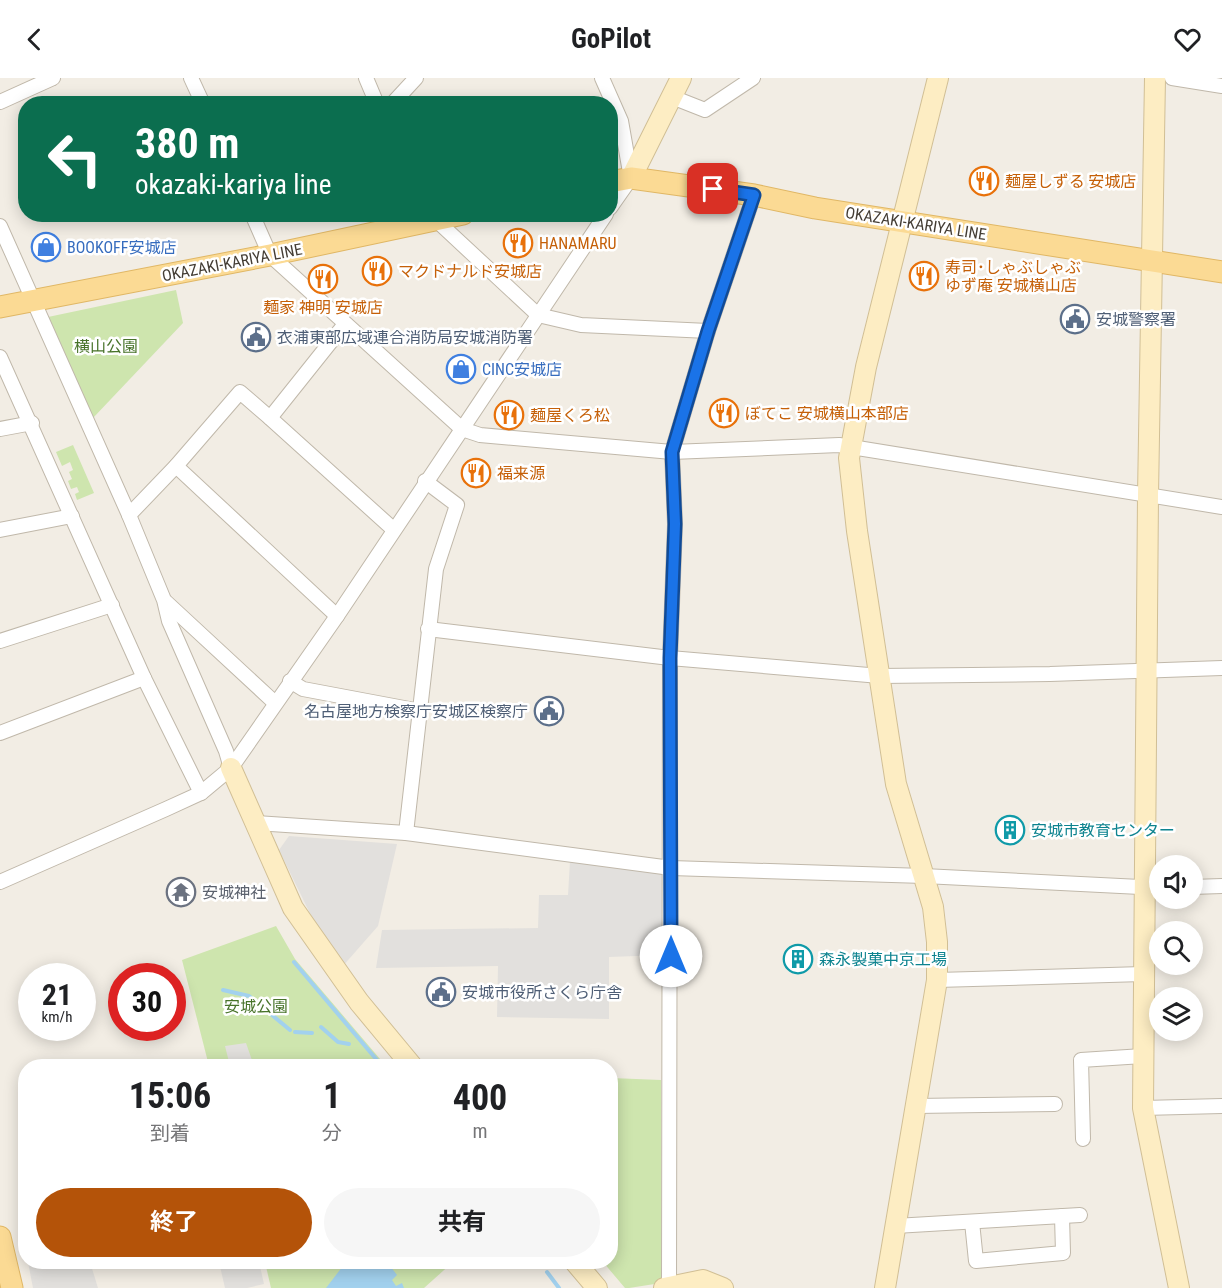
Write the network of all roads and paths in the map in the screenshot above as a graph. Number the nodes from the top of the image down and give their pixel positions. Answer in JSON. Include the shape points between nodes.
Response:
{"nodes":[{"id":1,"x":53,"y":78,"type":"edge"},
{"id":2,"x":191,"y":78,"type":"edge"},
{"id":3,"x":366,"y":78,"type":"edge"},
{"id":4,"x":416,"y":78,"type":"edge"},
{"id":5,"x":602,"y":78,"type":"edge"},
{"id":6,"x":681,"y":78,"type":"edge"},
{"id":7,"x":753,"y":78,"type":"edge"},
{"id":8,"x":938,"y":78,"type":"edge"},
{"id":9,"x":1155,"y":78,"type":"edge"},
{"id":10,"x":1172,"y":78,"type":"edge"},
{"id":11,"x":1222,"y":86,"type":"edge"},
{"id":12,"x":199,"y":96,"type":"edge"},
{"id":13,"x":374,"y":96,"type":"edge"},
{"id":14,"x":399,"y":96,"type":"edge"},
{"id":15,"x":610,"y":96,"type":"edge"},
{"id":16,"x":672,"y":97,"type":"junction"},
{"id":17,"x":0,"y":102,"type":"edge"},
{"id":18,"x":618,"y":114,"type":"edge"},
{"id":19,"x":621,"y":180,"type":"edge"},
{"id":20,"x":754,"y":195,"type":"junction"},
{"id":21,"x":902,"y":221,"type":"junction"},
{"id":22,"x":256,"y":222,"type":"edge"},
{"id":23,"x":415,"y":222,"type":"edge"},
{"id":24,"x":431,"y":222,"type":"edge"},
{"id":25,"x":601,"y":222,"type":"edge"},
{"id":26,"x":0,"y":226,"type":"edge"},
{"id":27,"x":270,"y":255,"type":"junction"},
{"id":28,"x":1153,"y":261,"type":"junction"},
{"id":29,"x":1222,"y":272,"type":"edge"},
{"id":30,"x":33,"y":301,"type":"junction"},
{"id":31,"x":0,"y":307,"type":"edge"},
{"id":32,"x":537,"y":315,"type":"junction"},
{"id":33,"x":345,"y":324,"type":"junction"},
{"id":34,"x":708,"y":331,"type":"junction"},
{"id":35,"x":0,"y":357,"type":"edge"},
{"id":36,"x":270,"y":418,"type":"junction"},
{"id":37,"x":32,"y":423,"type":"junction"},
{"id":38,"x":0,"y":429,"type":"edge"},
{"id":39,"x":462,"y":429,"type":"junction"},
{"id":40,"x":851,"y":446,"type":"junction"},
{"id":41,"x":672,"y":452,"type":"junction"},
{"id":42,"x":176,"y":466,"type":"junction"},
{"id":43,"x":425,"y":481,"type":"junction"},
{"id":44,"x":1148,"y":496,"type":"junction"},
{"id":45,"x":1222,"y":507,"type":"edge"},
{"id":46,"x":129,"y":515,"type":"junction"},
{"id":47,"x":72,"y":516,"type":"junction"},
{"id":48,"x":393,"y":529,"type":"junction"},
{"id":49,"x":0,"y":530,"type":"edge"},
{"id":50,"x":164,"y":600,"type":"junction"},
{"id":51,"x":112,"y":604,"type":"junction"},
{"id":52,"x":337,"y":616,"type":"junction"},
{"id":53,"x":429,"y":629,"type":"junction"},
{"id":54,"x":0,"y":641,"type":"edge"},
{"id":55,"x":670,"y":658,"type":"junction"},
{"id":56,"x":1222,"y":668,"type":"edge"},
{"id":57,"x":1148,"y":671,"type":"junction"},
{"id":58,"x":880,"y":675,"type":"junction"},
{"id":59,"x":144,"y":678,"type":"junction"},
{"id":60,"x":290,"y":681,"type":"junction"},
{"id":61,"x":274,"y":702,"type":"junction"},
{"id":62,"x":420,"y":711,"type":"junction"},
{"id":63,"x":0,"y":732,"type":"edge"},
{"id":64,"x":231,"y":768,"type":"junction"},
{"id":65,"x":201,"y":793,"type":"junction"},
{"id":66,"x":256,"y":823,"type":"junction"},
{"id":67,"x":406,"y":833,"type":"junction"},
{"id":68,"x":1151,"y":855,"type":"edge"},
{"id":69,"x":671,"y":868,"type":"junction"},
{"id":70,"x":924,"y":876,"type":"junction"},
{"id":71,"x":0,"y":882,"type":"edge"},
{"id":72,"x":1222,"y":886,"type":"edge"},
{"id":73,"x":1203,"y":887,"type":"edge"},
{"id":74,"x":1149,"y":888,"type":"edge"},
{"id":75,"x":1150,"y":909,"type":"edge"},
{"id":76,"x":1143,"y":974,"type":"junction"},
{"id":77,"x":937,"y":980,"type":"junction"},
{"id":78,"x":1143,"y":1056,"type":"junction"},
{"id":79,"x":406,"y":1059,"type":"edge"},
{"id":80,"x":1055,"y":1104,"type":"dead end"},
{"id":81,"x":916,"y":1106,"type":"junction"},
{"id":82,"x":1222,"y":1106,"type":"edge"},
{"id":83,"x":1143,"y":1108,"type":"junction"},
{"id":84,"x":1083,"y":1139,"type":"dead end"},
{"id":85,"x":1080,"y":1215,"type":"dead end"},
{"id":86,"x":1062,"y":1216,"type":"junction"},
{"id":87,"x":972,"y":1222,"type":"junction"},
{"id":88,"x":895,"y":1226,"type":"junction"},
{"id":89,"x":0,"y":1237,"type":"edge"},
{"id":90,"x":580,"y":1269,"type":"edge"},
{"id":91,"x":12,"y":1288,"type":"edge"},
{"id":92,"x":597,"y":1288,"type":"edge"},
{"id":93,"x":668,"y":1288,"type":"edge"},
{"id":94,"x":723,"y":1288,"type":"edge"},
{"id":95,"x":885,"y":1288,"type":"edge"},
{"id":96,"x":1179,"y":1288,"type":"edge"}],
"edges":[{"from":1,"to":17,"type":"street"},
{"from":2,"to":12,"type":"street"},
{"from":3,"to":13,"type":"street"},
{"from":4,"to":14,"type":"street"},
{"from":5,"to":15,"type":"street"},
{"from":6,"to":16,"type":"street"},
{"from":7,"to":16,"type":"street","via":[[705,110]]},
{"from":8,"to":21,"type":"street"},
{"from":9,"to":28,"type":"street"},
{"from":10,"to":11,"type":"street"},
{"from":16,"to":19,"type":"street"},
{"from":18,"to":19,"type":"street"},
{"from":19,"to":20,"type":"main road","name":"OKAZAKI-KARIYA LINE"},
{"from":20,"to":21,"type":"main road","name":"OKAZAKI-KARIYA LINE"},
{"from":20,"to":34,"type":"street"},
{"from":21,"to":28,"type":"main road","name":"OKAZAKI-KARIYA LINE"},
{"from":21,"to":40,"type":"street"},
{"from":22,"to":27,"type":"street"},
{"from":23,"to":27,"type":"main road","name":"OKAZAKI-KARIYA LINE"},
{"from":24,"to":32,"type":"street"},
{"from":25,"to":32,"type":"street"},
{"from":26,"to":30,"type":"street"},
{"from":27,"to":30,"type":"main road","name":"OKAZAKI-KARIYA LINE"},
{"from":27,"to":33,"type":"street"},
{"from":28,"to":29,"type":"main road","name":"OKAZAKI-KARIYA LINE"},
{"from":28,"to":44,"type":"street"},
{"from":30,"to":31,"type":"main road","name":"OKAZAKI-KARIYA LINE"},
{"from":30,"to":46,"type":"street"},
{"from":32,"to":34,"type":"street","via":[[581,325]]},
{"from":32,"to":39,"type":"street"},
{"from":33,"to":36,"type":"street"},
{"from":33,"to":39,"type":"street"},
{"from":34,"to":41,"type":"street"},
{"from":35,"to":37,"type":"street"},
{"from":36,"to":42,"type":"street","via":[[240,392]]},
{"from":36,"to":48,"type":"street"},
{"from":37,"to":38,"type":"street"},
{"from":37,"to":47,"type":"street"},
{"from":39,"to":41,"type":"street","via":[[480,435]]},
{"from":39,"to":43,"type":"street"},
{"from":40,"to":41,"type":"street"},
{"from":40,"to":44,"type":"street"},
{"from":40,"to":58,"type":"street","via":[[853,503]]},
{"from":41,"to":55,"type":"street","via":[[675,524]]},
{"from":42,"to":46,"type":"street"},
{"from":42,"to":52,"type":"street"},
{"from":43,"to":48,"type":"street"},
{"from":43,"to":53,"type":"street","via":[[457,505],[436,569]]},
{"from":44,"to":45,"type":"street"},
{"from":44,"to":57,"type":"street"},
{"from":46,"to":50,"type":"street"},
{"from":47,"to":49,"type":"street"},
{"from":47,"to":51,"type":"street"},
{"from":48,"to":52,"type":"street"},
{"from":50,"to":61,"type":"street"},
{"from":50,"to":64,"type":"street","via":[[169,621]]},
{"from":51,"to":54,"type":"street"},
{"from":51,"to":59,"type":"street"},
{"from":52,"to":60,"type":"street"},
{"from":53,"to":55,"type":"street"},
{"from":53,"to":62,"type":"street"},
{"from":55,"to":58,"type":"street"},
{"from":55,"to":69,"type":"street"},
{"from":56,"to":57,"type":"street"},
{"from":57,"to":58,"type":"street"},
{"from":57,"to":68,"type":"street"},
{"from":58,"to":70,"type":"street","via":[[896,784]]},
{"from":59,"to":63,"type":"street"},
{"from":59,"to":65,"type":"street"},
{"from":60,"to":61,"type":"street"},
{"from":60,"to":62,"type":"street","via":[[303,688]]},
{"from":61,"to":64,"type":"street"},
{"from":62,"to":67,"type":"street"},
{"from":64,"to":65,"type":"street"},
{"from":64,"to":66,"type":"street"},
{"from":65,"to":71,"type":"street"},
{"from":66,"to":67,"type":"street"},
{"from":66,"to":79,"type":"street","via":[[302,922],[359,1002]]},
{"from":67,"to":69,"type":"street"},
{"from":69,"to":70,"type":"street"},
{"from":69,"to":93,"type":"street"},
{"from":70,"to":74,"type":"street"},
{"from":70,"to":77,"type":"street","via":[[936,926]]},
{"from":72,"to":73,"type":"street"},
{"from":75,"to":76,"type":"street"},
{"from":76,"to":77,"type":"street"},
{"from":76,"to":78,"type":"street"},
{"from":77,"to":81,"type":"street"},
{"from":78,"to":83,"type":"street"},
{"from":78,"to":84,"type":"street","via":[[1081,1060]]},
{"from":80,"to":81,"type":"street"},
{"from":81,"to":88,"type":"street"},
{"from":82,"to":83,"type":"street"},
{"from":83,"to":96,"type":"street"},
{"from":85,"to":86,"type":"street"},
{"from":86,"to":87,"type":"street"},
{"from":86,"to":87,"type":"street","via":[[1064,1253],[976,1262]]},
{"from":87,"to":88,"type":"street"},
{"from":88,"to":95,"type":"street"},
{"from":89,"to":91,"type":"main road"},
{"from":90,"to":92,"type":"street"},
{"from":93,"to":94,"type":"street","via":[[703,1280]]}]}
